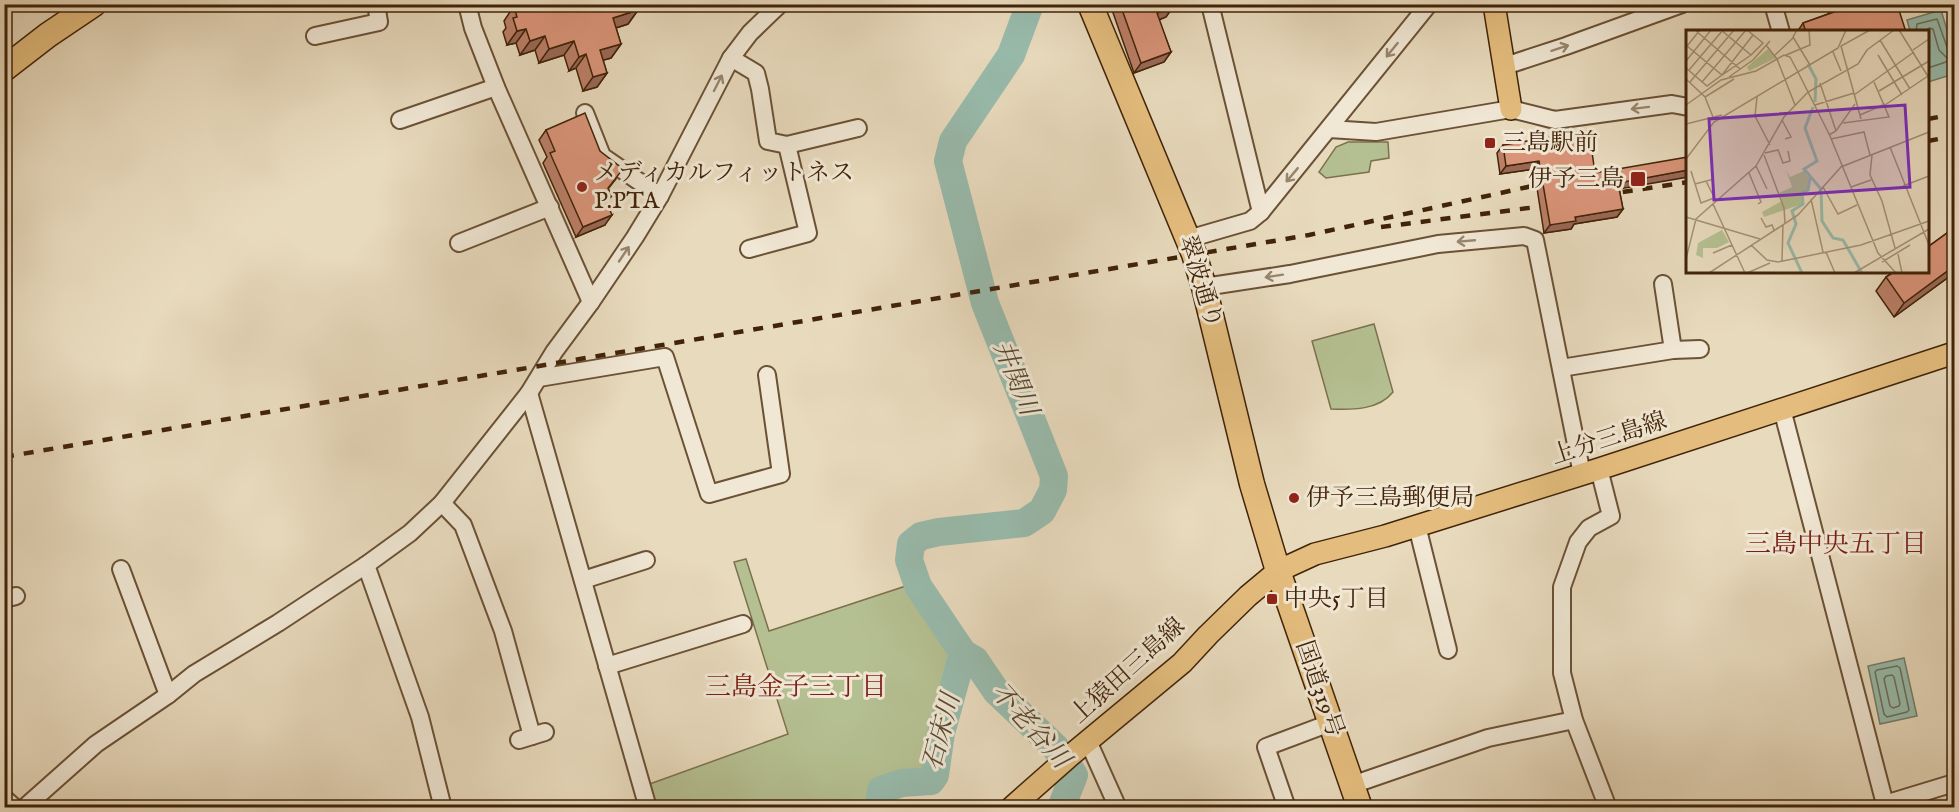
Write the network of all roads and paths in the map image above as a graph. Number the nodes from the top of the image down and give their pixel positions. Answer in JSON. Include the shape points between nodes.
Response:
{"nodes":[{"id":1,"x":94,"y":4,"type":"edge"},
{"id":2,"x":376,"y":4,"type":"edge"},
{"id":3,"x":466,"y":4,"type":"edge"},
{"id":4,"x":780,"y":4,"type":"edge"},
{"id":5,"x":1090,"y":4,"type":"edge"},
{"id":6,"x":1210,"y":4,"type":"edge"},
{"id":7,"x":1429,"y":4,"type":"edge"},
{"id":8,"x":1494,"y":4,"type":"edge"},
{"id":9,"x":1682,"y":4,"type":"edge"},
{"id":10,"x":1773,"y":4,"type":"edge"},
{"id":11,"x":1780,"y":30,"type":"edge"},
{"id":12,"x":315,"y":36,"type":"dead end"},
{"id":13,"x":731,"y":58,"type":"junction"},
{"id":14,"x":1505,"y":66,"type":"junction"},
{"id":15,"x":4,"y":69,"type":"edge"},
{"id":16,"x":496,"y":87,"type":"junction"},
{"id":17,"x":1686,"y":107,"type":"edge"},
{"id":18,"x":1511,"y":109,"type":"junction"},
{"id":19,"x":585,"y":113,"type":"edge"},
{"id":20,"x":400,"y":120,"type":"dead end"},
{"id":21,"x":858,"y":128,"type":"dead end"},
{"id":22,"x":1329,"y":129,"type":"junction"},
{"id":23,"x":787,"y":145,"type":"junction"},
{"id":24,"x":660,"y":196,"type":"junction"},
{"id":25,"x":550,"y":207,"type":"junction"},
{"id":26,"x":1261,"y":212,"type":"junction"},
{"id":27,"x":1188,"y":239,"type":"junction"},
{"id":28,"x":459,"y":243,"type":"dead end"},
{"id":29,"x":749,"y":249,"type":"dead end"},
{"id":30,"x":1664,"y":284,"type":"dead end"},
{"id":31,"x":1204,"y":287,"type":"junction"},
{"id":32,"x":591,"y":303,"type":"junction"},
{"id":33,"x":1700,"y":349,"type":"dead end"},
{"id":34,"x":1673,"y":350,"type":"junction"},
{"id":35,"x":1954,"y":353,"type":"edge"},
{"id":36,"x":1561,"y":368,"type":"junction"},
{"id":37,"x":766,"y":375,"type":"dead end"},
{"id":38,"x":539,"y":378,"type":"junction"},
{"id":39,"x":529,"y":393,"type":"junction"},
{"id":40,"x":1782,"y":409,"type":"junction"},
{"id":41,"x":1591,"y":472,"type":"junction"},
{"id":42,"x":442,"y":503,"type":"junction"},
{"id":43,"x":1417,"y":526,"type":"junction"},
{"id":44,"x":646,"y":560,"type":"dead end"},
{"id":45,"x":366,"y":565,"type":"junction"},
{"id":46,"x":121,"y":569,"type":"dead end"},
{"id":47,"x":1278,"y":571,"type":"junction"},
{"id":48,"x":583,"y":580,"type":"junction"},
{"id":49,"x":743,"y":624,"type":"dead end"},
{"id":50,"x":1448,"y":650,"type":"dead end"},
{"id":51,"x":607,"y":666,"type":"junction"},
{"id":52,"x":168,"y":695,"type":"junction"},
{"id":53,"x":1574,"y":720,"type":"junction"},
{"id":54,"x":1330,"y":723,"type":"junction"},
{"id":55,"x":532,"y":736,"type":"dead end"},
{"id":56,"x":1088,"y":741,"type":"junction"},
{"id":57,"x":1954,"y":783,"type":"edge"},
{"id":58,"x":1352,"y":785,"type":"junction"},
{"id":59,"x":4,"y":798,"type":"edge"},
{"id":60,"x":1886,"y":806,"type":"edge"},
{"id":61,"x":15,"y":807,"type":"edge"},
{"id":62,"x":24,"y":807,"type":"edge"},
{"id":63,"x":443,"y":807,"type":"edge"},
{"id":64,"x":648,"y":807,"type":"edge"},
{"id":65,"x":1011,"y":807,"type":"edge"},
{"id":66,"x":1118,"y":807,"type":"edge"},
{"id":67,"x":1287,"y":807,"type":"edge"},
{"id":68,"x":1360,"y":807,"type":"edge"},
{"id":69,"x":1608,"y":807,"type":"edge"}],
"edges":[{"from":1,"to":15,"type":"highway"},
{"from":2,"to":12,"type":"street","via":[[379,22]]},
{"from":3,"to":16,"type":"street"},
{"from":4,"to":13,"type":"street"},
{"from":5,"to":27,"type":"highway","name":"翠波通り"},
{"from":6,"to":26,"type":"street"},
{"from":7,"to":22,"type":"street","one_way":true},
{"from":8,"to":14,"type":"main road"},
{"from":14,"to":9,"type":"street","one_way":true},
{"from":10,"to":11,"type":"street"},
{"from":13,"to":23,"type":"street","via":[[756,73],[768,141]]},
{"from":24,"to":13,"type":"street","one_way":true},
{"from":14,"to":18,"type":"main road"},
{"from":16,"to":20,"type":"street"},
{"from":16,"to":25,"type":"street"},
{"from":17,"to":18,"type":"street","one_way":true,"via":[[1672,104],[1555,120]]},
{"from":18,"to":22,"type":"street","via":[[1376,132]]},
{"from":19,"to":24,"type":"street","via":[[602,156]]},
{"from":21,"to":23,"type":"street"},
{"from":22,"to":26,"type":"street","one_way":true},
{"from":23,"to":29,"type":"street","via":[[808,232]]},
{"from":32,"to":24,"type":"street","one_way":true},
{"from":25,"to":28,"type":"street"},
{"from":25,"to":32,"type":"street"},
{"from":26,"to":27,"type":"street","via":[[1250,221]]},
{"from":27,"to":31,"type":"highway","name":"翠波通り"},
{"from":30,"to":34,"type":"street"},
{"from":36,"to":31,"type":"street","one_way":true,"via":[[1536,240],[1524,236],[1438,244]]},
{"from":31,"to":47,"type":"highway","name":"翠波通り","via":[[1243,453]]},
{"from":32,"to":38,"type":"street"},
{"from":33,"to":34,"type":"street"},
{"from":34,"to":36,"type":"street"},
{"from":35,"to":40,"type":"main road","name":"上分三島線"},
{"from":36,"to":41,"type":"street"},
{"from":37,"to":38,"type":"street","via":[[781,474],[709,494],[665,357]]},
{"from":38,"to":39,"type":"street"},
{"from":39,"to":42,"type":"street"},
{"from":39,"to":48,"type":"street"},
{"from":40,"to":41,"type":"main road","name":"上分三島線"},
{"from":40,"to":60,"type":"street"},
{"from":41,"to":43,"type":"main road","name":"上分三島線"},
{"from":41,"to":53,"type":"street","via":[[1611,516],[1589,528],[1578,542],[1562,587],[1562,673]]},
{"from":42,"to":45,"type":"street","via":[[410,533]]},
{"from":42,"to":55,"type":"street","via":[[463,525],[503,631]]},
{"from":43,"to":47,"type":"main road","name":"上分三島線","via":[[1314,554]]},
{"from":43,"to":50,"type":"street"},
{"from":44,"to":48,"type":"street"},
{"from":45,"to":52,"type":"street","via":[[194,674]]},
{"from":45,"to":63,"type":"street","via":[[420,717]]},
{"from":46,"to":52,"type":"street"},
{"from":47,"to":54,"type":"highway","name":"国道319号"},
{"from":47,"to":56,"type":"main road","name":"上猿田三島線","via":[[1182,663]]},
{"from":48,"to":51,"type":"street"},
{"from":49,"to":51,"type":"street"},
{"from":51,"to":64,"type":"street"},
{"from":52,"to":62,"type":"street","via":[[96,744]]},
{"from":53,"to":58,"type":"street","via":[[1488,738]]},
{"from":53,"to":69,"type":"street"},
{"from":54,"to":58,"type":"highway","name":"国道319号"},
{"from":54,"to":67,"type":"street","via":[[1266,747]]},
{"from":56,"to":65,"type":"main road","name":"上猿田三島線"},
{"from":56,"to":66,"type":"street"},
{"from":57,"to":60,"type":"street"},
{"from":58,"to":68,"type":"highway","name":"国道319号"},
{"from":59,"to":61,"type":"street"}]}
